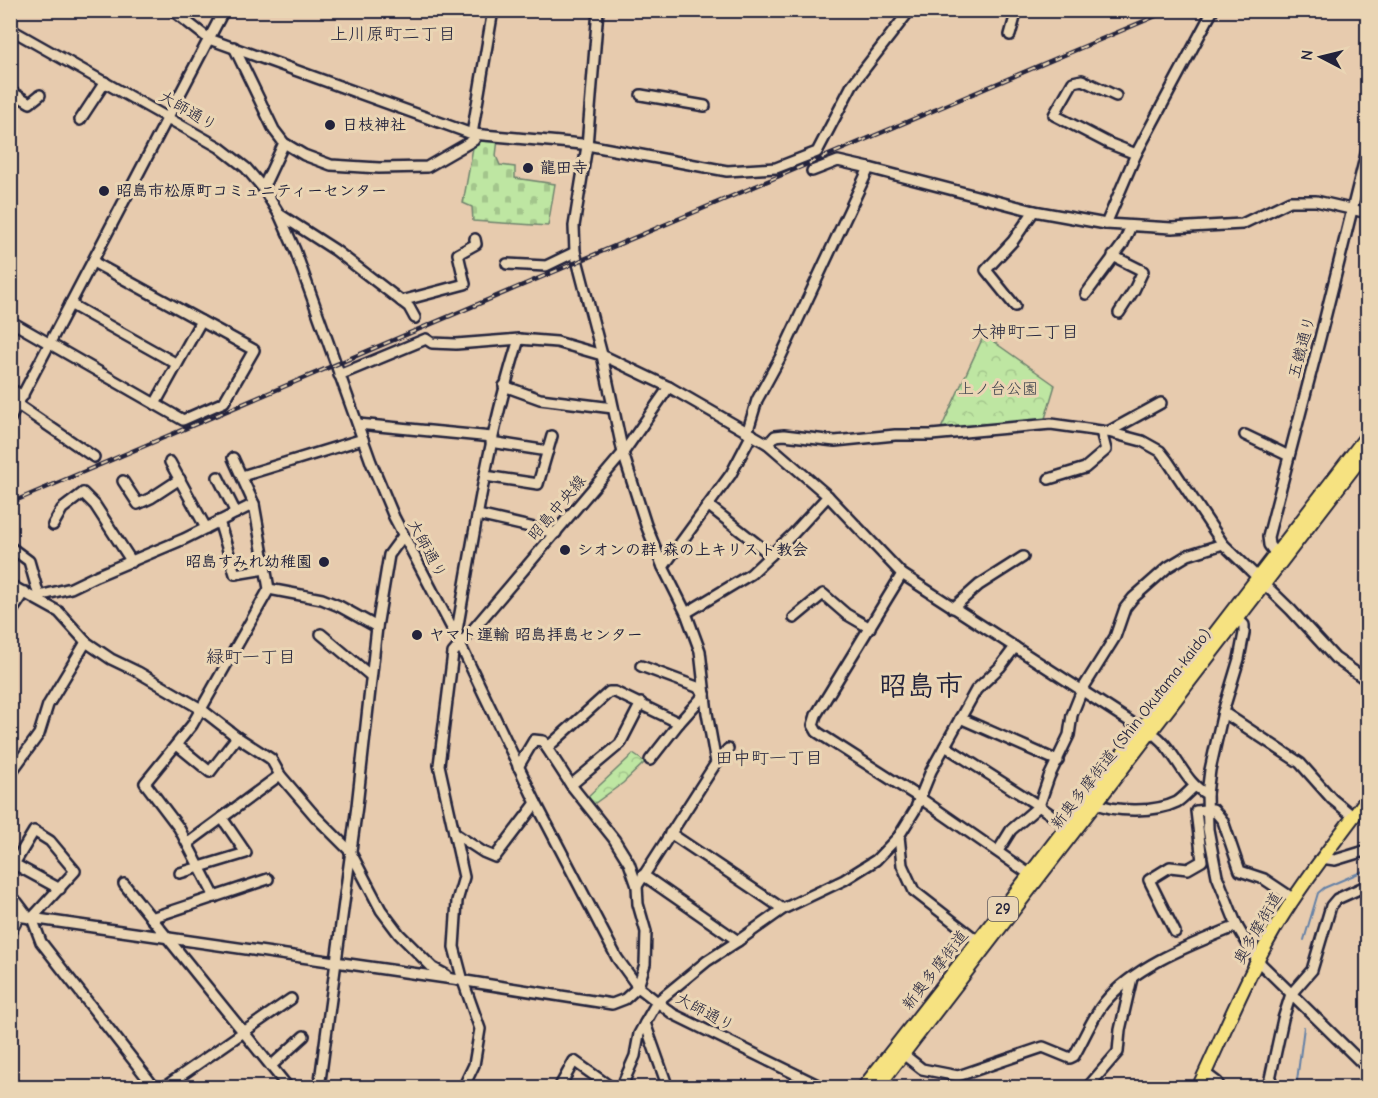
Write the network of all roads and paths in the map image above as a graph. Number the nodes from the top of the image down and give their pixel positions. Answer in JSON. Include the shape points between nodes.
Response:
{"nodes":[{"id":1,"x":172,"y":10,"type":"edge"},
{"id":2,"x":224,"y":10,"type":"edge"},
{"id":3,"x":493,"y":10,"type":"edge"},
{"id":4,"x":598,"y":10,"type":"edge"},
{"id":5,"x":910,"y":10,"type":"edge"},
{"id":6,"x":1017,"y":10,"type":"edge"},
{"id":7,"x":1213,"y":10,"type":"edge"},
{"id":8,"x":10,"y":29,"type":"edge"},
{"id":9,"x":1010,"y":34,"type":"dead end"},
{"id":10,"x":209,"y":39,"type":"junction"},
{"id":11,"x":234,"y":47,"type":"junction"},
{"id":12,"x":105,"y":82,"type":"junction"},
{"id":13,"x":10,"y":91,"type":"edge"},
{"id":14,"x":646,"y":94,"type":"dead end"},
{"id":15,"x":40,"y":95,"type":"dead end"},
{"id":16,"x":1116,"y":96,"type":"dead end"},
{"id":17,"x":705,"y":106,"type":"dead end"},
{"id":18,"x":169,"y":117,"type":"junction"},
{"id":19,"x":80,"y":120,"type":"dead end"},
{"id":20,"x":474,"y":134,"type":"junction"},
{"id":21,"x":284,"y":143,"type":"junction"},
{"id":22,"x":587,"y":146,"type":"junction"},
{"id":23,"x":1368,"y":146,"type":"edge"},
{"id":24,"x":1136,"y":154,"type":"junction"},
{"id":25,"x":869,"y":168,"type":"junction"},
{"id":26,"x":812,"y":171,"type":"dead end"},
{"id":27,"x":263,"y":188,"type":"junction"},
{"id":28,"x":1352,"y":209,"type":"junction"},
{"id":29,"x":1034,"y":211,"type":"junction"},
{"id":30,"x":1368,"y":213,"type":"edge"},
{"id":31,"x":279,"y":214,"type":"junction"},
{"id":32,"x":1106,"y":224,"type":"junction"},
{"id":33,"x":1131,"y":226,"type":"junction"},
{"id":34,"x":475,"y":239,"type":"dead end"},
{"id":35,"x":575,"y":252,"type":"junction"},
{"id":36,"x":1113,"y":256,"type":"junction"},
{"id":37,"x":93,"y":262,"type":"junction"},
{"id":38,"x":507,"y":264,"type":"dead end"},
{"id":39,"x":1086,"y":294,"type":"dead end"},
{"id":40,"x":401,"y":301,"type":"junction"},
{"id":41,"x":70,"y":304,"type":"junction"},
{"id":42,"x":1015,"y":306,"type":"dead end"},
{"id":43,"x":1119,"y":313,"type":"dead end"},
{"id":44,"x":415,"y":318,"type":"dead end"},
{"id":45,"x":10,"y":321,"type":"edge"},
{"id":46,"x":201,"y":321,"type":"junction"},
{"id":47,"x":519,"y":339,"type":"junction"},
{"id":48,"x":51,"y":343,"type":"junction"},
{"id":49,"x":602,"y":355,"type":"junction"},
{"id":50,"x":177,"y":364,"type":"junction"},
{"id":51,"x":339,"y":375,"type":"junction"},
{"id":52,"x":504,"y":386,"type":"junction"},
{"id":53,"x":669,"y":387,"type":"junction"},
{"id":54,"x":10,"y":389,"type":"edge"},
{"id":55,"x":20,"y":400,"type":"junction"},
{"id":56,"x":1161,"y":403,"type":"dead end"},
{"id":57,"x":155,"y":404,"type":"junction"},
{"id":58,"x":613,"y":408,"type":"junction"},
{"id":59,"x":10,"y":419,"type":"edge"},
{"id":60,"x":358,"y":423,"type":"junction"},
{"id":61,"x":750,"y":432,"type":"junction"},
{"id":62,"x":1105,"y":432,"type":"junction"},
{"id":63,"x":1368,"y":434,"type":"edge"},
{"id":64,"x":1245,"y":435,"type":"dead end"},
{"id":65,"x":552,"y":436,"type":"dead end"},
{"id":66,"x":363,"y":439,"type":"junction"},
{"id":67,"x":492,"y":439,"type":"junction"},
{"id":68,"x":768,"y":444,"type":"junction"},
{"id":69,"x":1368,"y":449,"type":"edge"},
{"id":70,"x":548,"y":451,"type":"junction"},
{"id":71,"x":623,"y":453,"type":"junction"},
{"id":72,"x":1289,"y":456,"type":"junction"},
{"id":73,"x":94,"y":457,"type":"dead end"},
{"id":74,"x":234,"y":458,"type":"dead end"},
{"id":75,"x":170,"y":462,"type":"dead end"},
{"id":76,"x":242,"y":476,"type":"junction"},
{"id":77,"x":485,"y":476,"type":"junction"},
{"id":78,"x":218,"y":477,"type":"dead end"},
{"id":79,"x":180,"y":479,"type":"junction"},
{"id":80,"x":1049,"y":479,"type":"dead end"},
{"id":81,"x":123,"y":481,"type":"dead end"},
{"id":82,"x":828,"y":496,"type":"junction"},
{"id":83,"x":254,"y":504,"type":"junction"},
{"id":84,"x":709,"y":506,"type":"junction"},
{"id":85,"x":236,"y":513,"type":"junction"},
{"id":86,"x":478,"y":515,"type":"junction"},
{"id":87,"x":219,"y":521,"type":"junction"},
{"id":88,"x":53,"y":525,"type":"dead end"},
{"id":89,"x":206,"y":528,"type":"junction"},
{"id":90,"x":556,"y":533,"type":"junction"},
{"id":91,"x":403,"y":536,"type":"junction"},
{"id":92,"x":1223,"y":544,"type":"junction"},
{"id":93,"x":10,"y":547,"type":"edge"},
{"id":94,"x":1275,"y":553,"type":"junction"},
{"id":95,"x":771,"y":555,"type":"junction"},
{"id":96,"x":1023,"y":557,"type":"dead end"},
{"id":97,"x":132,"y":562,"type":"junction"},
{"id":98,"x":663,"y":567,"type":"junction"},
{"id":99,"x":265,"y":569,"type":"junction"},
{"id":100,"x":902,"y":574,"type":"junction"},
{"id":101,"x":1261,"y":580,"type":"junction"},
{"id":102,"x":10,"y":585,"type":"edge"},
{"id":103,"x":269,"y":589,"type":"junction"},
{"id":104,"x":25,"y":592,"type":"junction"},
{"id":105,"x":37,"y":596,"type":"junction"},
{"id":106,"x":953,"y":608,"type":"junction"},
{"id":107,"x":686,"y":613,"type":"junction"},
{"id":108,"x":10,"y":614,"type":"edge"},
{"id":109,"x":794,"y":618,"type":"dead end"},
{"id":110,"x":1237,"y":618,"type":"junction"},
{"id":111,"x":377,"y":627,"type":"junction"},
{"id":112,"x":870,"y":628,"type":"junction"},
{"id":113,"x":321,"y":634,"type":"dead end"},
{"id":114,"x":458,"y":640,"type":"junction"},
{"id":115,"x":86,"y":642,"type":"junction"},
{"id":116,"x":1015,"y":647,"type":"junction"},
{"id":117,"x":641,"y":666,"type":"dead end"},
{"id":118,"x":371,"y":676,"type":"junction"},
{"id":119,"x":1368,"y":681,"type":"edge"},
{"id":120,"x":1082,"y":690,"type":"junction"},
{"id":121,"x":705,"y":694,"type":"junction"},
{"id":122,"x":641,"y":703,"type":"junction"},
{"id":123,"x":201,"y":709,"type":"junction"},
{"id":124,"x":1223,"y":712,"type":"junction"},
{"id":125,"x":960,"y":718,"type":"junction"},
{"id":126,"x":679,"y":723,"type":"junction"},
{"id":127,"x":1146,"y":729,"type":"junction"},
{"id":128,"x":237,"y":737,"type":"junction"},
{"id":129,"x":177,"y":745,"type":"junction"},
{"id":130,"x":945,"y":746,"type":"junction"},
{"id":131,"x":547,"y":748,"type":"junction"},
{"id":132,"x":728,"y":749,"type":"dead end"},
{"id":133,"x":650,"y":760,"type":"dead end"},
{"id":134,"x":1058,"y":761,"type":"junction"},
{"id":135,"x":716,"y":763,"type":"junction"},
{"id":136,"x":518,"y":767,"type":"junction"},
{"id":137,"x":10,"y":774,"type":"edge"},
{"id":138,"x":280,"y":775,"type":"junction"},
{"id":139,"x":571,"y":785,"type":"junction"},
{"id":140,"x":1195,"y":786,"type":"junction"},
{"id":141,"x":1207,"y":794,"type":"junction"},
{"id":142,"x":1368,"y":797,"type":"edge"},
{"id":143,"x":920,"y":798,"type":"junction"},
{"id":144,"x":1096,"y":802,"type":"junction"},
{"id":145,"x":536,"y":803,"type":"junction"},
{"id":146,"x":1039,"y":806,"type":"junction"},
{"id":147,"x":1207,"y":808,"type":"junction"},
{"id":148,"x":1354,"y":817,"type":"junction"},
{"id":149,"x":222,"y":818,"type":"junction"},
{"id":150,"x":1067,"y":826,"type":"junction"},
{"id":151,"x":454,"y":833,"type":"junction"},
{"id":152,"x":669,"y":833,"type":"junction"},
{"id":153,"x":899,"y":836,"type":"junction"},
{"id":154,"x":188,"y":843,"type":"junction"},
{"id":155,"x":1368,"y":850,"type":"edge"},
{"id":156,"x":351,"y":851,"type":"junction"},
{"id":157,"x":998,"y":851,"type":"junction"},
{"id":158,"x":1321,"y":858,"type":"junction"},
{"id":159,"x":200,"y":868,"type":"junction"},
{"id":160,"x":180,"y":873,"type":"dead end"},
{"id":161,"x":643,"y":875,"type":"junction"},
{"id":162,"x":1033,"y":876,"type":"junction"},
{"id":163,"x":268,"y":879,"type":"dead end"},
{"id":164,"x":124,"y":884,"type":"dead end"},
{"id":165,"x":1368,"y":885,"type":"edge"},
{"id":166,"x":637,"y":886,"type":"junction"},
{"id":167,"x":60,"y":890,"type":"junction"},
{"id":168,"x":215,"y":897,"type":"junction"},
{"id":169,"x":10,"y":899,"type":"edge"},
{"id":170,"x":1294,"y":899,"type":"junction"},
{"id":171,"x":783,"y":909,"type":"junction"},
{"id":172,"x":22,"y":917,"type":"edge"},
{"id":173,"x":151,"y":918,"type":"junction"},
{"id":174,"x":1237,"y":926,"type":"junction"},
{"id":175,"x":1175,"y":932,"type":"dead end"},
{"id":176,"x":10,"y":933,"type":"edge"},
{"id":177,"x":166,"y":937,"type":"junction"},
{"id":178,"x":978,"y":941,"type":"junction"},
{"id":179,"x":738,"y":942,"type":"junction"},
{"id":180,"x":1257,"y":960,"type":"junction"},
{"id":181,"x":335,"y":963,"type":"junction"},
{"id":182,"x":1132,"y":978,"type":"junction"},
{"id":183,"x":453,"y":979,"type":"junction"},
{"id":184,"x":463,"y":981,"type":"junction"},
{"id":185,"x":638,"y":987,"type":"junction"},
{"id":186,"x":1291,"y":994,"type":"junction"},
{"id":187,"x":291,"y":999,"type":"dead end"},
{"id":188,"x":657,"y":1002,"type":"junction"},
{"id":189,"x":645,"y":1023,"type":"junction"},
{"id":190,"x":922,"y":1029,"type":"joint"},
{"id":191,"x":243,"y":1032,"type":"junction"},
{"id":192,"x":304,"y":1036,"type":"dead end"},
{"id":193,"x":903,"y":1054,"type":"junction"},
{"id":194,"x":271,"y":1066,"type":"junction"},
{"id":195,"x":1368,"y":1069,"type":"edge"},
{"id":196,"x":1204,"y":1073,"type":"junction"},
{"id":197,"x":155,"y":1088,"type":"edge"},
{"id":198,"x":163,"y":1088,"type":"edge"},
{"id":199,"x":286,"y":1088,"type":"edge"},
{"id":200,"x":319,"y":1088,"type":"edge"},
{"id":201,"x":463,"y":1088,"type":"edge"},
{"id":202,"x":559,"y":1088,"type":"edge"},
{"id":203,"x":612,"y":1088,"type":"edge"},
{"id":204,"x":621,"y":1088,"type":"edge"},
{"id":205,"x":668,"y":1088,"type":"edge"},
{"id":206,"x":824,"y":1088,"type":"edge"},
{"id":207,"x":863,"y":1088,"type":"edge"},
{"id":208,"x":878,"y":1088,"type":"edge"},
{"id":209,"x":1087,"y":1088,"type":"edge"},
{"id":210,"x":1198,"y":1088,"type":"edge"},
{"id":211,"x":1220,"y":1088,"type":"edge"},
{"id":212,"x":1268,"y":1088,"type":"edge"}],
"edges":[{"from":1,"to":10,"type":"street"},
{"from":2,"to":10,"type":"street"},
{"from":3,"to":20,"type":"street"},
{"from":4,"to":22,"type":"street"},
{"from":5,"to":22,"type":"street","via":[[852,85],[817,152],[807,158],[776,168],[727,171]]},
{"from":6,"to":9,"type":"street"},
{"from":7,"to":24,"type":"street"},
{"from":8,"to":12,"type":"street","name":"大師通り"},
{"from":10,"to":11,"type":"street"},
{"from":10,"to":18,"type":"street"},
{"from":11,"to":20,"type":"street"},
{"from":11,"to":21,"type":"street"},
{"from":12,"to":18,"type":"street","name":"大師通り"},
{"from":12,"to":19,"type":"street"},
{"from":13,"to":15,"type":"street","via":[[30,103]]},
{"from":14,"to":17,"type":"street"},
{"from":16,"to":24,"type":"street","via":[[1082,80],[1072,82],[1054,115]]},
{"from":18,"to":27,"type":"street","name":"大師通り","via":[[219,147],[246,168]]},
{"from":18,"to":37,"type":"street"},
{"from":20,"to":21,"type":"street","via":[[474,140],[427,167],[331,165]]},
{"from":20,"to":22,"type":"street"},
{"from":21,"to":27,"type":"street"},
{"from":22,"to":35,"type":"street","via":[[574,226]]},
{"from":23,"to":28,"type":"street","name":"五鐵通り"},
{"from":24,"to":32,"type":"street"},
{"from":25,"to":26,"type":"street","via":[[838,161]]},
{"from":25,"to":29,"type":"street"},
{"from":25,"to":61,"type":"street","via":[[757,400]]},
{"from":27,"to":31,"type":"street","name":"大師通り"},
{"from":28,"to":30,"type":"street"},
{"from":28,"to":33,"type":"street","via":[[1316,201],[1290,201],[1242,224],[1192,228]]},
{"from":28,"to":72,"type":"street","name":"五鐵通り"},
{"from":29,"to":32,"type":"street"},
{"from":29,"to":42,"type":"street","via":[[986,270]]},
{"from":31,"to":40,"type":"street","via":[[335,250]]},
{"from":31,"to":51,"type":"street","name":"大師通り"},
{"from":32,"to":33,"type":"street"},
{"from":33,"to":36,"type":"street"},
{"from":34,"to":40,"type":"street","via":[[476,244],[458,254],[465,284]]},
{"from":35,"to":38,"type":"street","via":[[546,266]]},
{"from":35,"to":49,"type":"street"},
{"from":36,"to":39,"type":"street"},
{"from":36,"to":43,"type":"street","via":[[1143,271]]},
{"from":37,"to":41,"type":"street"},
{"from":37,"to":46,"type":"street"},
{"from":40,"to":44,"type":"street"},
{"from":41,"to":48,"type":"street"},
{"from":41,"to":50,"type":"street"},
{"from":45,"to":48,"type":"street"},
{"from":46,"to":50,"type":"street"},
{"from":46,"to":57,"type":"street","via":[[254,350],[224,402],[183,420]]},
{"from":47,"to":49,"type":"street","via":[[557,342]]},
{"from":47,"to":51,"type":"street","via":[[456,344],[426,339]]},
{"from":47,"to":52,"type":"street"},
{"from":48,"to":55,"type":"street"},
{"from":48,"to":57,"type":"street"},
{"from":49,"to":53,"type":"street"},
{"from":49,"to":58,"type":"street"},
{"from":50,"to":57,"type":"street"},
{"from":51,"to":60,"type":"street","name":"大師通り"},
{"from":52,"to":58,"type":"street","via":[[540,399]]},
{"from":52,"to":67,"type":"street"},
{"from":53,"to":61,"type":"street"},
{"from":53,"to":71,"type":"street","name":"昭島中央線"},
{"from":54,"to":55,"type":"street"},
{"from":55,"to":59,"type":"street"},
{"from":55,"to":73,"type":"street"},
{"from":56,"to":62,"type":"street"},
{"from":58,"to":71,"type":"street"},
{"from":60,"to":66,"type":"street","name":"大師通り"},
{"from":60,"to":67,"type":"street"},
{"from":61,"to":68,"type":"street"},
{"from":61,"to":84,"type":"street","via":[[731,474]]},
{"from":62,"to":68,"type":"street","via":[[1051,424],[835,441],[784,435],[775,436]]},
{"from":62,"to":80,"type":"street","via":[[1106,450],[1085,468]]},
{"from":62,"to":92,"type":"street","via":[[1142,441],[1160,452]]},
{"from":63,"to":94,"type":"main road","name":"新奥多摩街道 (Shin Okutama kaido)","number":"29"},
{"from":64,"to":72,"type":"street"},
{"from":65,"to":70,"type":"street"},
{"from":66,"to":76,"type":"street"},
{"from":66,"to":91,"type":"street","name":"大師通り"},
{"from":67,"to":70,"type":"street"},
{"from":67,"to":77,"type":"street"},
{"from":68,"to":82,"type":"street"},
{"from":69,"to":101,"type":"main road","name":"新奥多摩街道 (Shin Okutama kaido)","number":"29"},
{"from":70,"to":77,"type":"street","via":[[538,484]]},
{"from":71,"to":90,"type":"street","name":"昭島中央線"},
{"from":71,"to":98,"type":"street"},
{"from":72,"to":94,"type":"street","name":"五鐵通り","via":[[1268,537]]},
{"from":74,"to":76,"type":"street"},
{"from":75,"to":79,"type":"street"},
{"from":76,"to":83,"type":"street"},
{"from":77,"to":86,"type":"street"},
{"from":78,"to":85,"type":"street"},
{"from":79,"to":81,"type":"street","via":[[138,504]]},
{"from":79,"to":89,"type":"street"},
{"from":82,"to":95,"type":"street"},
{"from":82,"to":100,"type":"street"},
{"from":83,"to":85,"type":"street"},
{"from":83,"to":99,"type":"street"},
{"from":84,"to":95,"type":"street"},
{"from":84,"to":98,"type":"street"},
{"from":85,"to":87,"type":"street"},
{"from":86,"to":90,"type":"street"},
{"from":86,"to":114,"type":"street"},
{"from":87,"to":89,"type":"street"},
{"from":87,"to":99,"type":"street","via":[[235,574]]},
{"from":88,"to":97,"type":"street","via":[[62,509],[83,493]]},
{"from":89,"to":97,"type":"street"},
{"from":90,"to":114,"type":"street","name":"昭島中央線"},
{"from":91,"to":111,"type":"street","via":[[389,555]]},
{"from":91,"to":114,"type":"street","name":"大師通り"},
{"from":92,"to":101,"type":"street"},
{"from":92,"to":120,"type":"street","via":[[1181,559],[1133,598],[1125,608],[1115,637]]},
{"from":93,"to":105,"type":"street","via":[[29,561]]},
{"from":94,"to":101,"type":"main road","name":"新奥多摩街道 (Shin Okutama kaido)","number":"29"},
{"from":95,"to":107,"type":"street","via":[[751,574]]},
{"from":96,"to":106,"type":"street","via":[[979,585]]},
{"from":97,"to":105,"type":"street","via":[[71,588]]},
{"from":98,"to":107,"type":"street"},
{"from":99,"to":103,"type":"street"},
{"from":100,"to":106,"type":"street"},
{"from":100,"to":112,"type":"street"},
{"from":101,"to":110,"type":"main road","name":"新奥多摩街道 (Shin Okutama kaido)","number":"29"},
{"from":101,"to":119,"type":"street","via":[[1335,658]]},
{"from":101,"to":127,"type":"main road","name":"新奥多摩街道 (Shin Okutama kaido)","number":"29"},
{"from":102,"to":104,"type":"street"},
{"from":103,"to":111,"type":"street","via":[[322,599]]},
{"from":103,"to":123,"type":"street"},
{"from":104,"to":105,"type":"street"},
{"from":104,"to":108,"type":"street"},
{"from":105,"to":115,"type":"street","via":[[59,612]]},
{"from":106,"to":116,"type":"street"},
{"from":107,"to":121,"type":"street","via":[[700,651]]},
{"from":109,"to":112,"type":"street","via":[[823,594]]},
{"from":110,"to":124,"type":"street","via":[[1244,624],[1244,633]]},
{"from":110,"to":127,"type":"main road","name":"新奥多摩街道 (Shin Okutama kaido)","number":"29"},
{"from":111,"to":118,"type":"street"},
{"from":112,"to":143,"type":"street","via":[[813,725],[817,732]]},
{"from":113,"to":118,"type":"street"},
{"from":114,"to":136,"type":"street","name":"大師通り"},
{"from":114,"to":151,"type":"street","via":[[450,664],[439,765]]},
{"from":115,"to":123,"type":"street"},
{"from":115,"to":137,"type":"street","via":[[48,705],[39,734]]},
{"from":116,"to":120,"type":"street"},
{"from":116,"to":125,"type":"street","via":[[976,690]]},
{"from":117,"to":121,"type":"street","via":[[697,687]]},
{"from":118,"to":156,"type":"street"},
{"from":120,"to":127,"type":"street"},
{"from":120,"to":134,"type":"street","via":[[1072,715],[1070,735]]},
{"from":121,"to":126,"type":"street"},
{"from":121,"to":135,"type":"street"},
{"from":122,"to":126,"type":"street"},
{"from":122,"to":131,"type":"street","via":[[609,692]]},
{"from":122,"to":139,"type":"street","via":[[620,744]]},
{"from":123,"to":128,"type":"street"},
{"from":123,"to":129,"type":"street"},
{"from":124,"to":141,"type":"street"},
{"from":124,"to":148,"type":"street","via":[[1300,763]]},
{"from":125,"to":130,"type":"street"},
{"from":125,"to":134,"type":"street"},
{"from":126,"to":133,"type":"street"},
{"from":127,"to":140,"type":"street","via":[[1168,748]]},
{"from":127,"to":144,"type":"main road","name":"新奥多摩街道 (Shin Okutama kaido)","number":"29"},
{"from":127,"to":150,"type":"main road","name":"新奥多摩街道","number":"29"},
{"from":128,"to":129,"type":"street","via":[[210,772]]},
{"from":128,"to":138,"type":"street","via":[[271,759]]},
{"from":129,"to":154,"type":"street","via":[[145,783]]},
{"from":130,"to":143,"type":"street"},
{"from":130,"to":146,"type":"street"},
{"from":131,"to":136,"type":"street","via":[[543,741],[534,740]]},
{"from":131,"to":139,"type":"street"},
{"from":132,"to":135,"type":"street"},
{"from":134,"to":146,"type":"street"},
{"from":135,"to":152,"type":"street"},
{"from":136,"to":145,"type":"street","name":"大師通り"},
{"from":138,"to":149,"type":"street"},
{"from":138,"to":156,"type":"street"},
{"from":139,"to":166,"type":"street","via":[[614,839]]},
{"from":140,"to":141,"type":"street"},
{"from":140,"to":144,"type":"street","via":[[1178,801],[1161,807],[1120,810]]},
{"from":141,"to":147,"type":"street"},
{"from":142,"to":148,"type":"main road","name":"奥多摩街道"},
{"from":143,"to":153,"type":"street"},
{"from":143,"to":157,"type":"street"},
{"from":144,"to":162,"type":"main road","name":"新奥多摩街道 (Shin Okutama kaido)","number":"29"},
{"from":145,"to":151,"type":"street","via":[[495,857]]},
{"from":145,"to":185,"type":"street","name":"大師通り","via":[[617,958]]},
{"from":146,"to":150,"type":"street"},
{"from":146,"to":157,"type":"street","via":[[1011,830]]},
{"from":147,"to":170,"type":"street","via":[[1213,809],[1223,821],[1240,871],[1264,879]]},
{"from":147,"to":174,"type":"street","via":[[1213,863]]},
{"from":147,"to":175,"type":"street","via":[[1196,811],[1202,861],[1188,869],[1170,867],[1149,880]]},
{"from":148,"to":158,"type":"main road","name":"奥多摩街道"},
{"from":149,"to":154,"type":"street"},
{"from":149,"to":159,"type":"street","via":[[246,853]]},
{"from":150,"to":162,"type":"main road","name":"新奥多摩街道","number":"29"},
{"from":151,"to":184,"type":"street","via":[[464,878],[457,901],[454,947]]},
{"from":152,"to":161,"type":"street"},
{"from":152,"to":171,"type":"street"},
{"from":153,"to":171,"type":"street","via":[[876,860]]},
{"from":153,"to":178,"type":"street","via":[[902,865],[914,891]]},
{"from":154,"to":159,"type":"street"},
{"from":155,"to":158,"type":"street","via":[[1335,860]]},
{"from":156,"to":181,"type":"street"},
{"from":156,"to":183,"type":"street","via":[[381,910],[399,934],[433,968]]},
{"from":157,"to":162,"type":"street"},
{"from":158,"to":170,"type":"main road","name":"奥多摩街道"},
{"from":159,"to":160,"type":"street"},
{"from":159,"to":168,"type":"street"},
{"from":161,"to":166,"type":"street"},
{"from":161,"to":179,"type":"street"},
{"from":162,"to":178,"type":"main road","name":"新奥多摩街道","number":"29"},
{"from":162,"to":190,"type":"main road","name":"新奥多摩街道 (Shin Okutama kaido)","number":"29"},
{"from":163,"to":168,"type":"street"},
{"from":164,"to":173,"type":"street"},
{"from":165,"to":186,"type":"street","via":[[1332,904],[1312,970]]},
{"from":166,"to":185,"type":"street","via":[[646,932],[645,964]]},
{"from":167,"to":167,"type":"street","via":[[14,864],[34,831],[50,841],[75,871]]},
{"from":167,"to":172,"type":"street"},
{"from":168,"to":173,"type":"street"},
{"from":169,"to":172,"type":"street","via":[[17,902]]},
{"from":170,"to":180,"type":"main road","name":"奥多摩街道"},
{"from":171,"to":179,"type":"street"},
{"from":172,"to":176,"type":"street"},
{"from":172,"to":177,"type":"street"},
{"from":172,"to":197,"type":"street"},
{"from":173,"to":177,"type":"street"},
{"from":174,"to":180,"type":"street"},
{"from":174,"to":182,"type":"street","via":[[1179,950]]},
{"from":177,"to":181,"type":"street"},
{"from":177,"to":191,"type":"street"},
{"from":178,"to":207,"type":"main road","name":"新奥多摩街道","number":"29"},
{"from":179,"to":188,"type":"street","via":[[707,960]]},
{"from":180,"to":186,"type":"street"},
{"from":180,"to":196,"type":"main road","name":"奥多摩街道"},
{"from":181,"to":183,"type":"street"},
{"from":181,"to":200,"type":"street"},
{"from":182,"to":193,"type":"street","via":[[1104,1003],[1070,1058],[1043,1047],[958,1076],[922,1069]]},
{"from":182,"to":209,"type":"street","via":[[1118,1052]]},
{"from":183,"to":184,"type":"street"},
{"from":184,"to":185,"type":"street","via":[[612,1004],[626,999]]},
{"from":184,"to":201,"type":"street","via":[[480,1029],[474,1065]]},
{"from":185,"to":188,"type":"street","name":"大師通り"},
{"from":186,"to":195,"type":"street"},
{"from":186,"to":212,"type":"street"},
{"from":187,"to":191,"type":"street"},
{"from":188,"to":189,"type":"street"},
{"from":188,"to":206,"type":"street","name":"大師通り","via":[[673,1014]]},
{"from":189,"to":204,"type":"street"},
{"from":189,"to":205,"type":"street"},
{"from":190,"to":193,"type":"main road","name":"新奥多摩街道","number":"29"},
{"from":191,"to":194,"type":"street"},
{"from":191,"to":198,"type":"street"},
{"from":192,"to":194,"type":"street"},
{"from":193,"to":208,"type":"main road","name":"新奥多摩街道","number":"29"},
{"from":194,"to":199,"type":"street"},
{"from":196,"to":210,"type":"main road","name":"奥多摩街道"},
{"from":196,"to":211,"type":"street"},
{"from":202,"to":203,"type":"street","via":[[574,1061]]}]}
